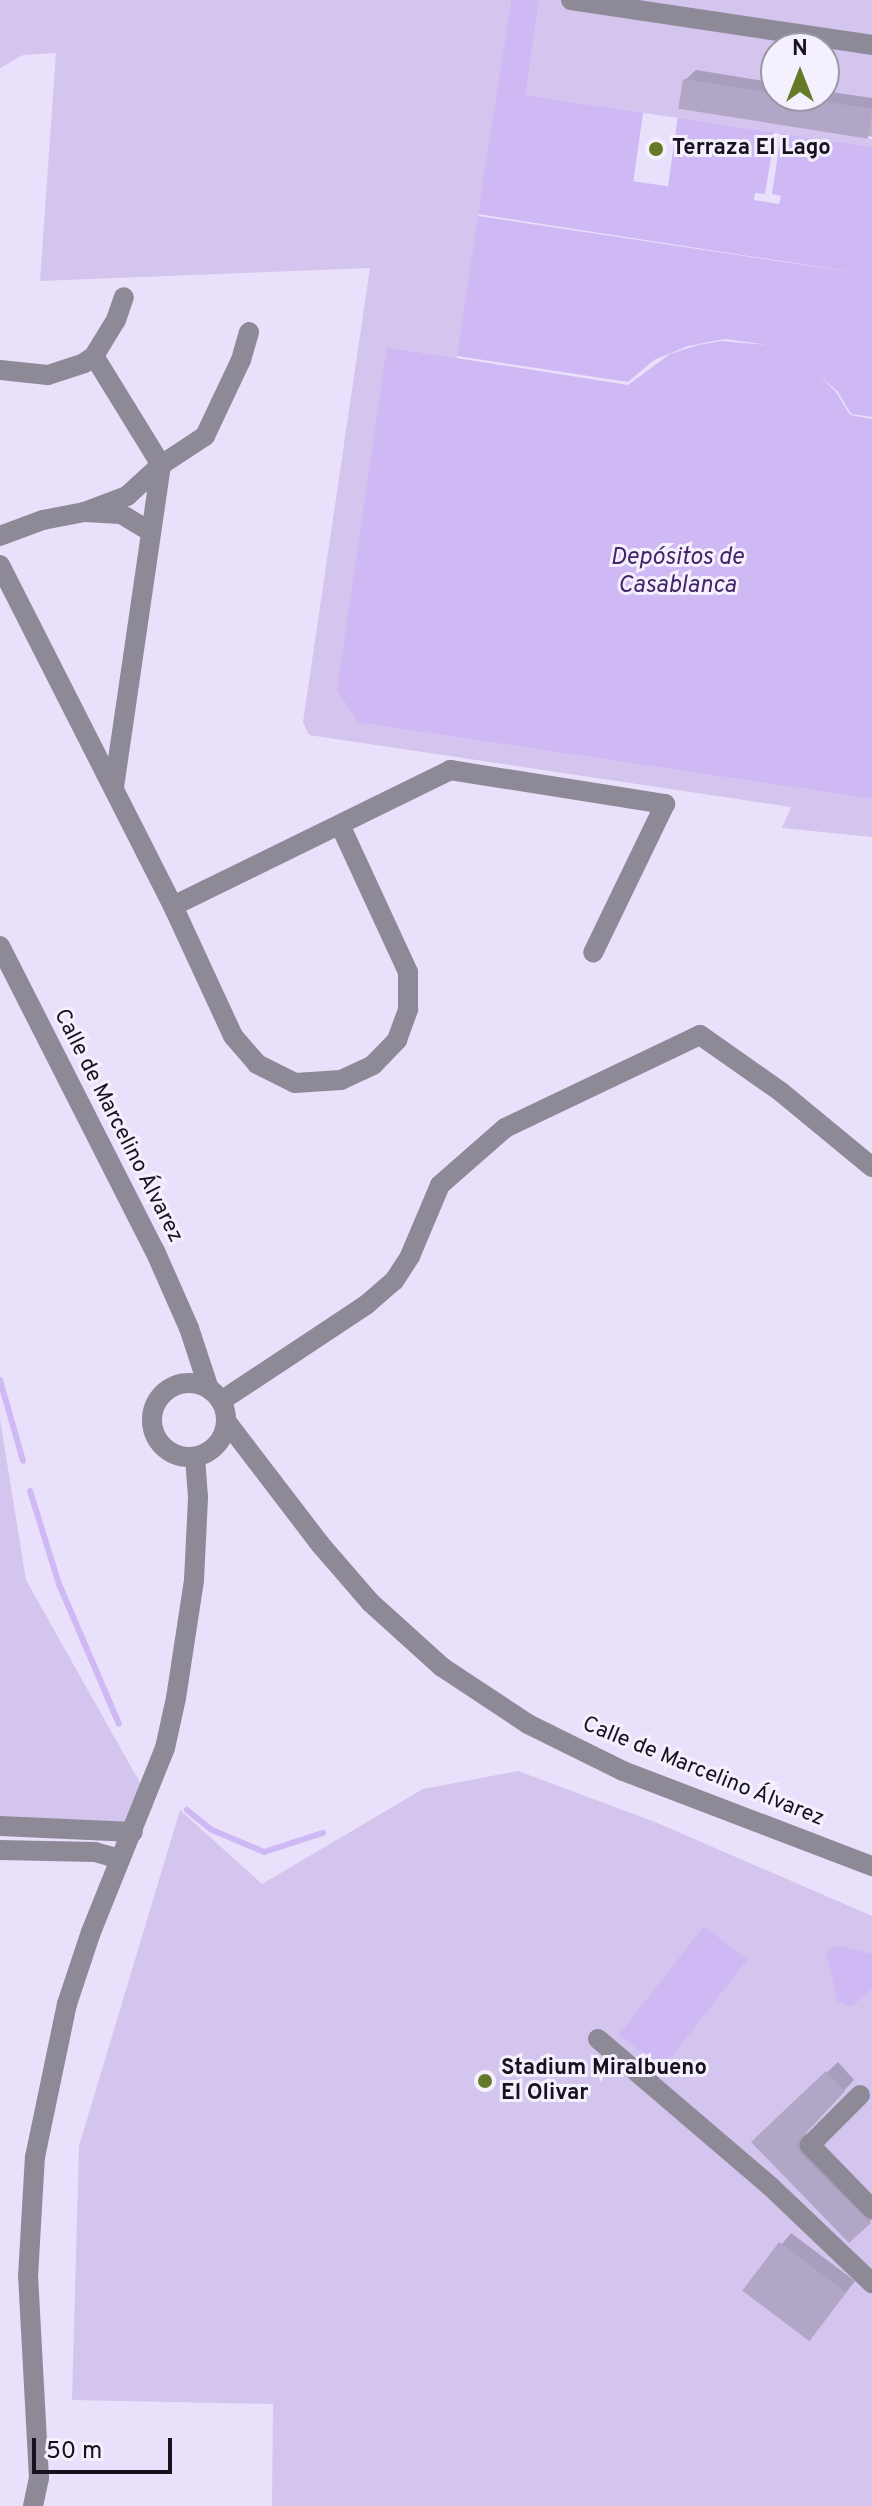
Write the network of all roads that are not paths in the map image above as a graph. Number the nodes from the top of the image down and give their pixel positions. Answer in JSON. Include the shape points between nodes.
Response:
{"nodes":[{"id":1,"x":571,"y":0,"type":"edge"},
{"id":2,"x":872,"y":45,"type":"edge"},
{"id":3,"x":124,"y":297,"type":"dead end"},
{"id":4,"x":249,"y":332,"type":"dead end"},
{"id":5,"x":94,"y":356,"type":"junction"},
{"id":6,"x":0,"y":371,"type":"edge"},
{"id":7,"x":161,"y":465,"type":"junction"},
{"id":8,"x":84,"y":512,"type":"junction"},
{"id":9,"x":149,"y":531,"type":"junction"},
{"id":10,"x":0,"y":536,"type":"edge"},
{"id":11,"x":0,"y":565,"type":"edge"},
{"id":12,"x":114,"y":789,"type":"junction"},
{"id":13,"x":340,"y":825,"type":"junction"},
{"id":14,"x":173,"y":906,"type":"junction"},
{"id":15,"x":0,"y":946,"type":"edge"},
{"id":16,"x":593,"y":953,"type":"dead end"},
{"id":17,"x":872,"y":1167,"type":"edge"},
{"id":18,"x":189,"y":1328,"type":"junction"},
{"id":19,"x":184,"y":1384,"type":"junction"},
{"id":20,"x":219,"y":1404,"type":"junction"},
{"id":21,"x":218,"y":1444,"type":"junction"},
{"id":22,"x":249,"y":1449,"type":"junction"},
{"id":23,"x":195,"y":1457,"type":"junction"},
{"id":24,"x":0,"y":1826,"type":"edge"},
{"id":25,"x":133,"y":1832,"type":"junction"},
{"id":26,"x":0,"y":1850,"type":"edge"},
{"id":27,"x":120,"y":1859,"type":"junction"},
{"id":28,"x":872,"y":1866,"type":"edge"},
{"id":29,"x":598,"y":2039,"type":"dead end"},
{"id":30,"x":860,"y":2095,"type":"dead end"},
{"id":31,"x":872,"y":2209,"type":"edge"},
{"id":32,"x":872,"y":2283,"type":"edge"},
{"id":33,"x":33,"y":2506,"type":"edge"}],
"edges":[{"from":1,"to":2,"type":"street"},
{"from":3,"to":5,"type":"street"},
{"from":4,"to":7,"type":"street","via":[[205,436]]},
{"from":5,"to":6,"type":"street","via":[[48,375]]},
{"from":5,"to":7,"type":"street"},
{"from":7,"to":8,"type":"street","via":[[127,496]]},
{"from":7,"to":9,"type":"street"},
{"from":8,"to":9,"type":"street","via":[[121,514]]},
{"from":8,"to":10,"type":"street"},
{"from":9,"to":12,"type":"street"},
{"from":11,"to":12,"type":"street"},
{"from":12,"to":14,"type":"street"},
{"from":13,"to":14,"type":"street"},
{"from":13,"to":14,"type":"street","via":[[408,972],[408,1009],[397,1040],[373,1065],[341,1080],[295,1083],[257,1064],[233,1036]]},
{"from":13,"to":16,"type":"street","via":[[450,770],[665,804]]},
{"from":15,"to":18,"type":"street","name":"Calle de Marcelino Álvarez"},
{"from":17,"to":20,"type":"street","via":[[781,1092],[700,1035],[505,1128],[440,1185],[394,1281]]},
{"from":18,"to":19,"type":"street","name":"Calle de Marcelino Álvarez"},
{"from":18,"to":20,"type":"street","name":"Calle de Marcelino Álvarez"},
{"from":19,"to":20,"type":"street"},
{"from":19,"to":23,"type":"street","via":[[159,1399],[153,1429],[163,1447]]},
{"from":20,"to":21,"type":"street"},
{"from":20,"to":22,"type":"street","name":"Calle de Marcelino Álvarez"},
{"from":21,"to":22,"type":"street"},
{"from":21,"to":23,"type":"street"},
{"from":22,"to":28,"type":"street","name":"Calle de Marcelino Álvarez","via":[[370,1602],[442,1667],[528,1724],[623,1771]]},
{"from":23,"to":25,"type":"street","via":[[196,1553],[184,1653],[165,1748]]},
{"from":24,"to":25,"type":"street"},
{"from":25,"to":27,"type":"street"},
{"from":26,"to":27,"type":"street","via":[[95,1852]]},
{"from":27,"to":33,"type":"street","via":[[67,2004],[35,2157],[28,2277],[39,2478]]},
{"from":29,"to":32,"type":"street","via":[[770,2186]]},
{"from":30,"to":31,"type":"street","via":[[810,2145]]}]}
